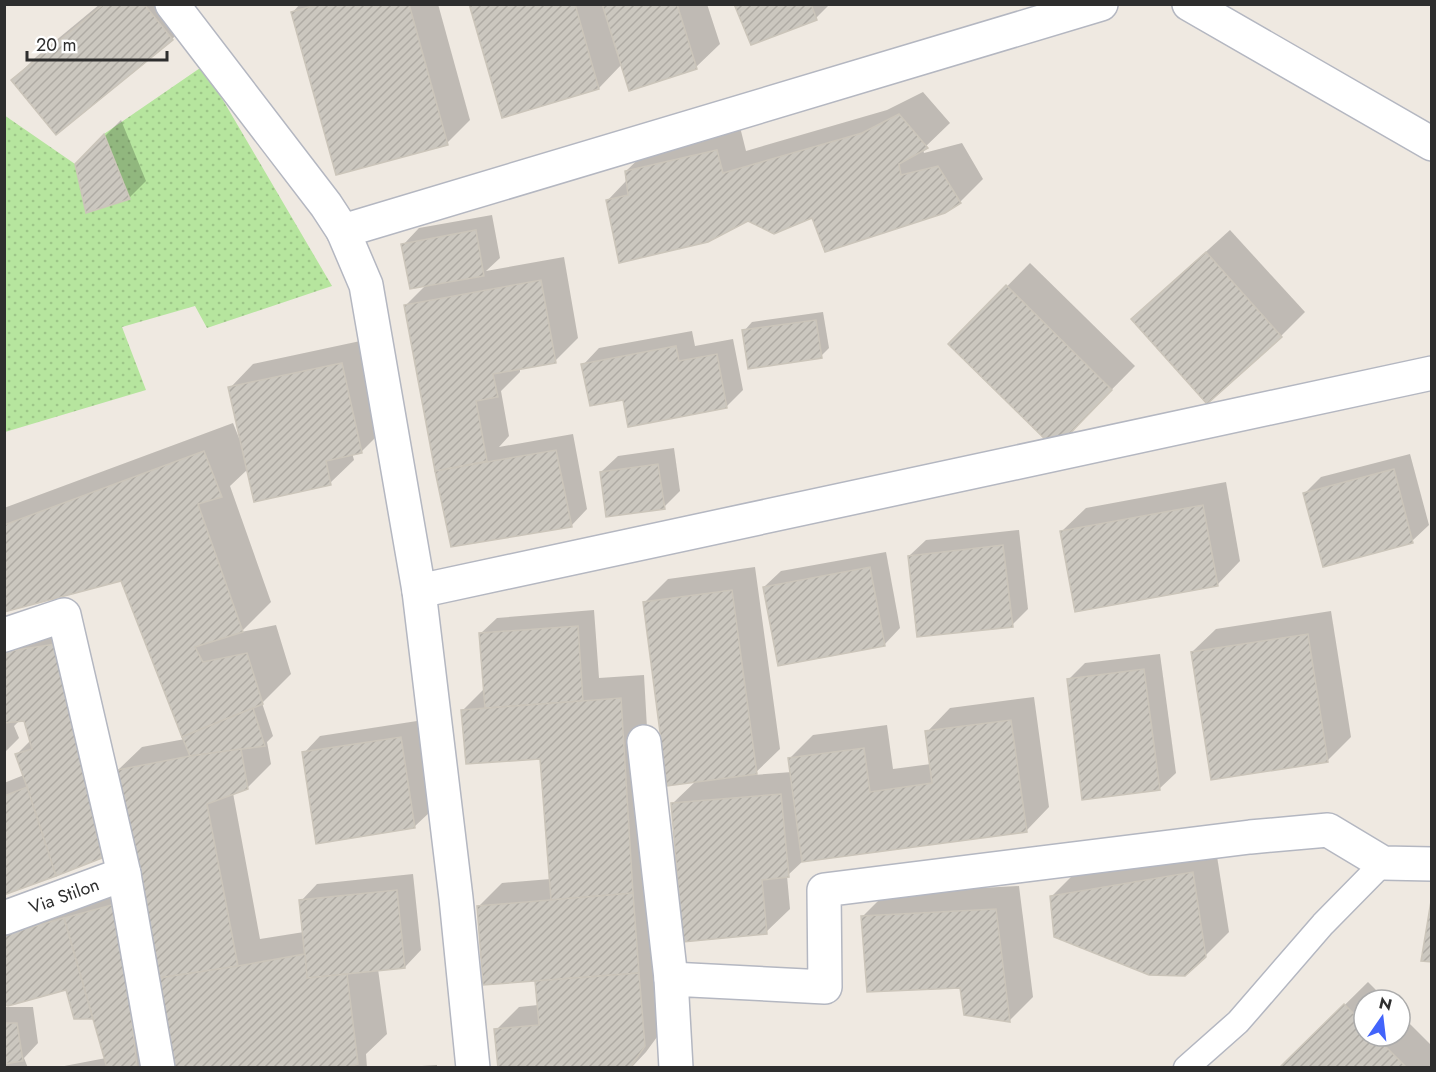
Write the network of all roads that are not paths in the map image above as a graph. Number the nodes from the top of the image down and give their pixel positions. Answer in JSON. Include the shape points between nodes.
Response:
{"nodes":[{"id":1,"x":172,"y":4,"type":"edge"},
{"id":2,"x":1101,"y":4,"type":"edge"},
{"id":3,"x":1189,"y":4,"type":"edge"},
{"id":4,"x":1431,"y":144,"type":"edge"},
{"id":5,"x":343,"y":231,"type":"junction"},
{"id":6,"x":1431,"y":373,"type":"edge"},
{"id":7,"x":419,"y":591,"type":"junction"},
{"id":8,"x":4,"y":635,"type":"edge"},
{"id":9,"x":644,"y":742,"type":"dead end"},
{"id":10,"x":1383,"y":863,"type":"junction"},
{"id":11,"x":1431,"y":864,"type":"edge"},
{"id":12,"x":124,"y":874,"type":"junction"},
{"id":13,"x":4,"y":918,"type":"edge"},
{"id":14,"x":671,"y":979,"type":"junction"},
{"id":15,"x":158,"y":1068,"type":"edge"},
{"id":16,"x":473,"y":1068,"type":"edge"},
{"id":17,"x":676,"y":1068,"type":"edge"},
{"id":18,"x":1186,"y":1068,"type":"edge"}],
"edges":[{"from":1,"to":5,"type":"street"},
{"from":2,"to":5,"type":"street"},
{"from":3,"to":4,"type":"street"},
{"from":5,"to":7,"type":"street","via":[[366,285]]},
{"from":6,"to":7,"type":"street"},
{"from":7,"to":16,"type":"street"},
{"from":8,"to":12,"type":"street","via":[[64,615]]},
{"from":9,"to":14,"type":"street"},
{"from":10,"to":11,"type":"street"},
{"from":10,"to":14,"type":"street","via":[[1328,830],[824,890],[825,987]]},
{"from":10,"to":18,"type":"lane","via":[[1323,924],[1238,1022]]},
{"from":12,"to":13,"type":"street","name":"Via Stilon"},
{"from":12,"to":15,"type":"street"},
{"from":14,"to":17,"type":"street"}]}
